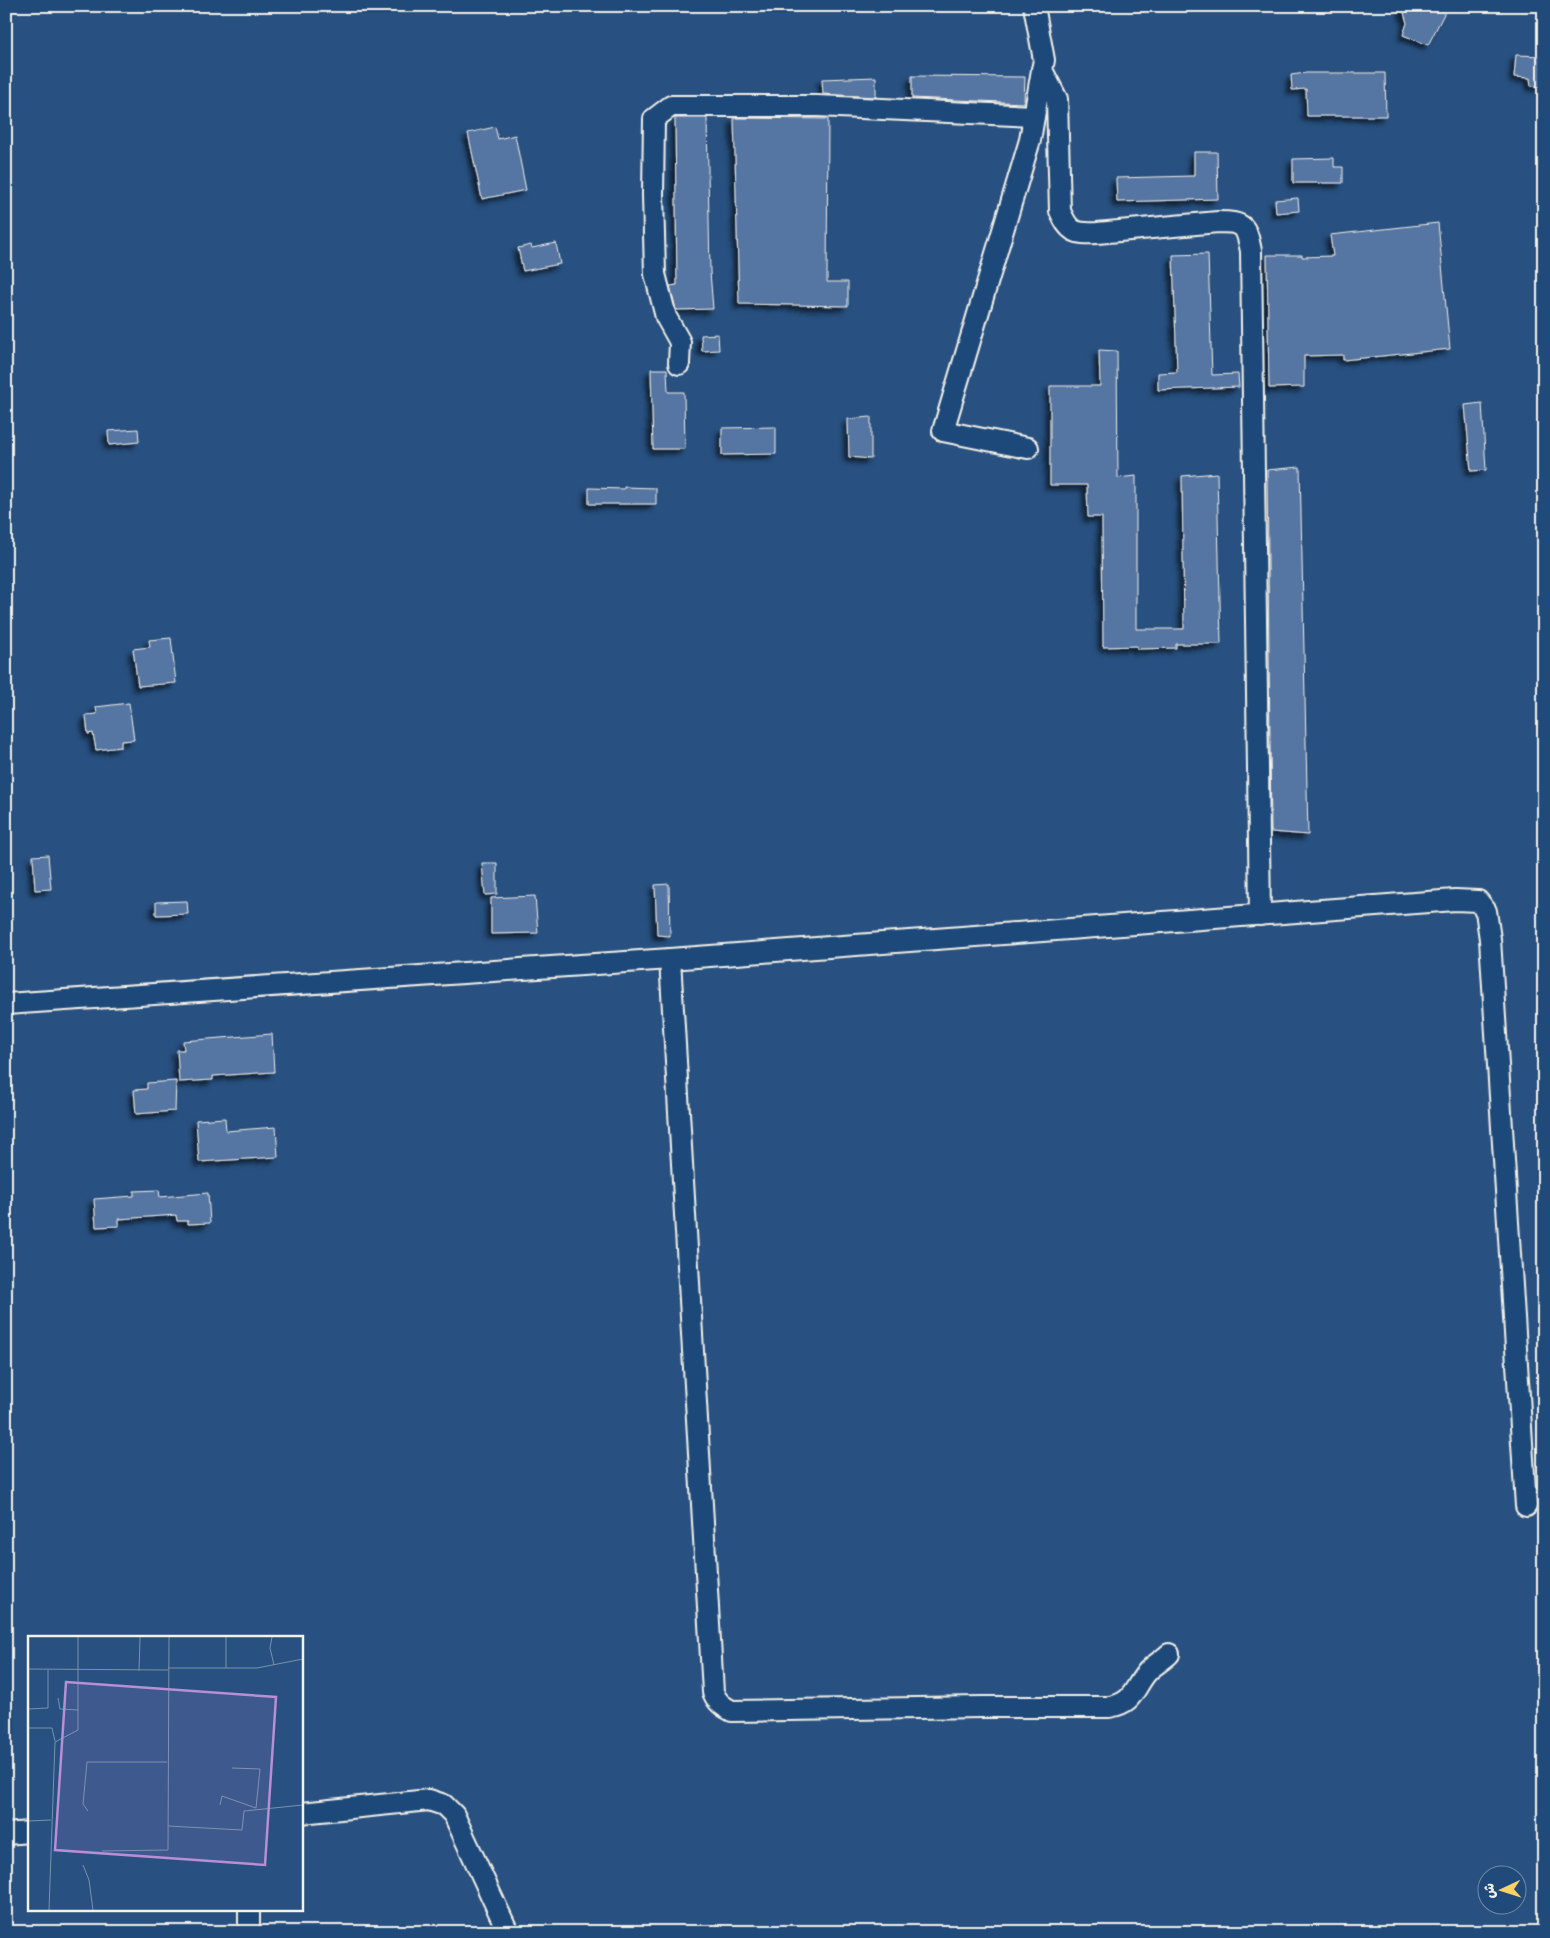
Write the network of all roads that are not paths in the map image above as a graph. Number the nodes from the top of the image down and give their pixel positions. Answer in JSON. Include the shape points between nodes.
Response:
{"nodes":[{"id":1,"x":1034,"y":6,"type":"edge"},
{"id":2,"x":1042,"y":70,"type":"junction"},
{"id":3,"x":1034,"y":116,"type":"junction"},
{"id":4,"x":679,"y":364,"type":"dead end"},
{"id":5,"x":1028,"y":448,"type":"dead end"},
{"id":6,"x":1260,"y":915,"type":"junction"},
{"id":7,"x":670,"y":959,"type":"junction"},
{"id":8,"x":6,"y":1004,"type":"edge"},
{"id":9,"x":1526,"y":1506,"type":"dead end"},
{"id":10,"x":1169,"y":1654,"type":"dead end"},
{"id":11,"x":302,"y":1812,"type":"edge"},
{"id":12,"x":28,"y":1832,"type":"edge"},
{"id":13,"x":6,"y":1834,"type":"edge"},
{"id":14,"x":249,"y":1910,"type":"edge"},
{"id":15,"x":249,"y":1932,"type":"edge"},
{"id":16,"x":508,"y":1932,"type":"edge"}],
"edges":[{"from":1,"to":2,"type":"street","via":[[1044,60]]},
{"from":2,"to":3,"type":"street"},
{"from":2,"to":6,"type":"street","via":[[1058,99],[1060,211],[1066,225],[1080,234],[1097,234],[1236,222],[1247,231],[1251,251]]},
{"from":3,"to":4,"type":"street","via":[[817,106],[671,106],[654,119],[655,274],[666,317],[680,342]]},
{"from":3,"to":5,"type":"street","via":[[1030,140],[943,431]]},
{"from":6,"to":7,"type":"street"},
{"from":6,"to":9,"type":"street","via":[[1473,900],[1486,911]]},
{"from":7,"to":8,"type":"street"},
{"from":7,"to":10,"type":"street","via":[[712,1682],[716,1701],[732,1711],[1109,1707],[1121,1705],[1133,1694],[1148,1671]]},
{"from":11,"to":16,"type":"street","via":[[429,1800],[444,1805],[454,1815]]},
{"from":12,"to":13,"type":"street"},
{"from":14,"to":15,"type":"street"}]}
